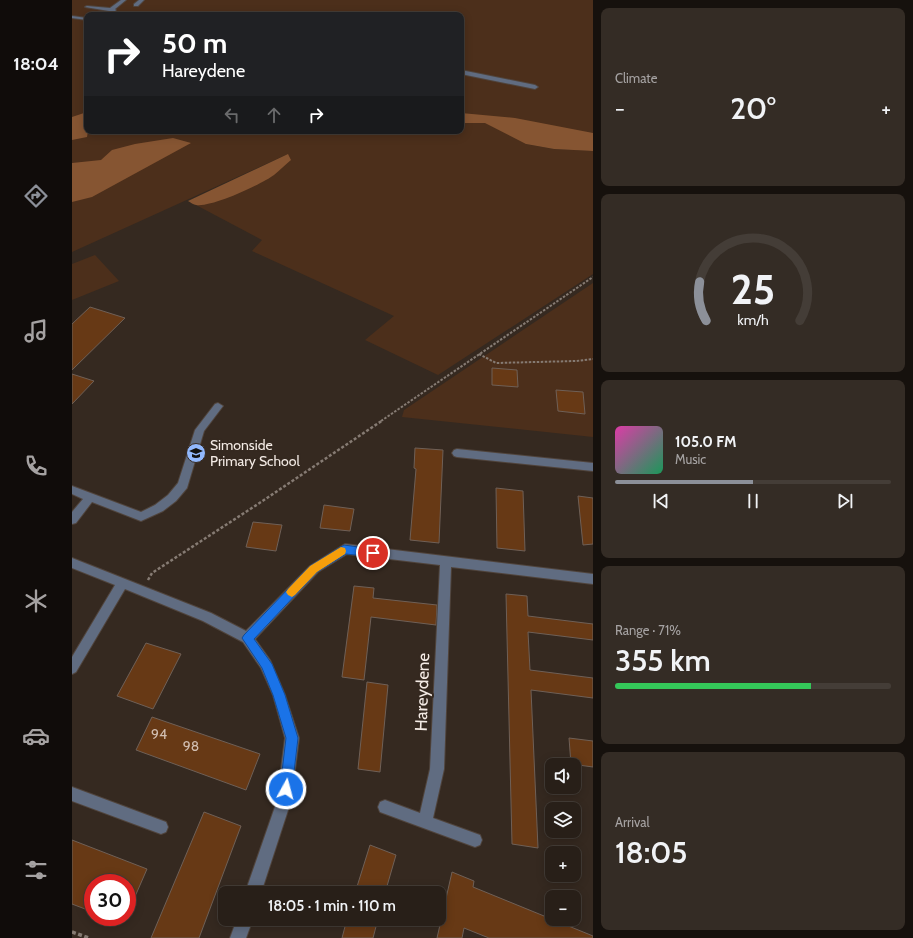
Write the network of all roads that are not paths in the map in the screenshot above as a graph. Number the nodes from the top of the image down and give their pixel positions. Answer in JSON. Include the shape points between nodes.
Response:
{"nodes":[{"id":1,"x":124,"y":0,"type":"edge"},
{"id":2,"x":142,"y":0,"type":"edge"},
{"id":3,"x":136,"y":5,"type":"dead end"},
{"id":4,"x":87,"y":7,"type":"dead end"},
{"id":5,"x":110,"y":12,"type":"edge"},
{"id":6,"x":72,"y":17,"type":"edge"},
{"id":7,"x":84,"y":19,"type":"edge"},
{"id":8,"x":464,"y":73,"type":"edge"},
{"id":9,"x":535,"y":87,"type":"dead end"},
{"id":10,"x":218,"y":406,"type":"dead end"},
{"id":11,"x":457,"y":453,"type":"dead end"},
{"id":12,"x":593,"y":467,"type":"edge"},
{"id":13,"x":72,"y":490,"type":"edge"},
{"id":14,"x":90,"y":497,"type":"junction"},
{"id":15,"x":72,"y":520,"type":"edge"},
{"id":16,"x":446,"y":562,"type":"junction"},
{"id":17,"x":72,"y":563,"type":"edge"},
{"id":18,"x":593,"y":579,"type":"edge"},
{"id":19,"x":123,"y":583,"type":"junction"},
{"id":20,"x":247,"y":638,"type":"junction"},
{"id":21,"x":72,"y":668,"type":"edge"},
{"id":22,"x":72,"y":794,"type":"edge"},
{"id":23,"x":385,"y":807,"type":"dead end"},
{"id":24,"x":425,"y":822,"type":"junction"},
{"id":25,"x":161,"y":828,"type":"dead end"},
{"id":26,"x":475,"y":840,"type":"dead end"},
{"id":27,"x":255,"y":886,"type":"edge"},
{"id":28,"x":242,"y":926,"type":"edge"},
{"id":29,"x":238,"y":938,"type":"edge"}],
"edges":[{"from":1,"to":5,"type":"street"},
{"from":2,"to":3,"type":"street"},
{"from":4,"to":5,"type":"street"},
{"from":6,"to":7,"type":"street"},
{"from":8,"to":9,"type":"street"},
{"from":10,"to":14,"type":"street","via":[[200,430],[183,485],[159,508],[142,517]]},
{"from":11,"to":12,"type":"street"},
{"from":13,"to":14,"type":"street"},
{"from":14,"to":15,"type":"street"},
{"from":16,"to":18,"type":"street"},
{"from":16,"to":20,"type":"street","via":[[344,549],[314,569]]},
{"from":16,"to":24,"type":"street","name":"Hareydene","via":[[437,769]]},
{"from":17,"to":19,"type":"street"},
{"from":19,"to":20,"type":"street","via":[[206,617]]},
{"from":19,"to":21,"type":"street"},
{"from":20,"to":27,"type":"street","via":[[266,664],[292,738],[284,801]]},
{"from":22,"to":25,"type":"street"},
{"from":23,"to":24,"type":"street"},
{"from":24,"to":26,"type":"street"},
{"from":28,"to":29,"type":"street"}]}
